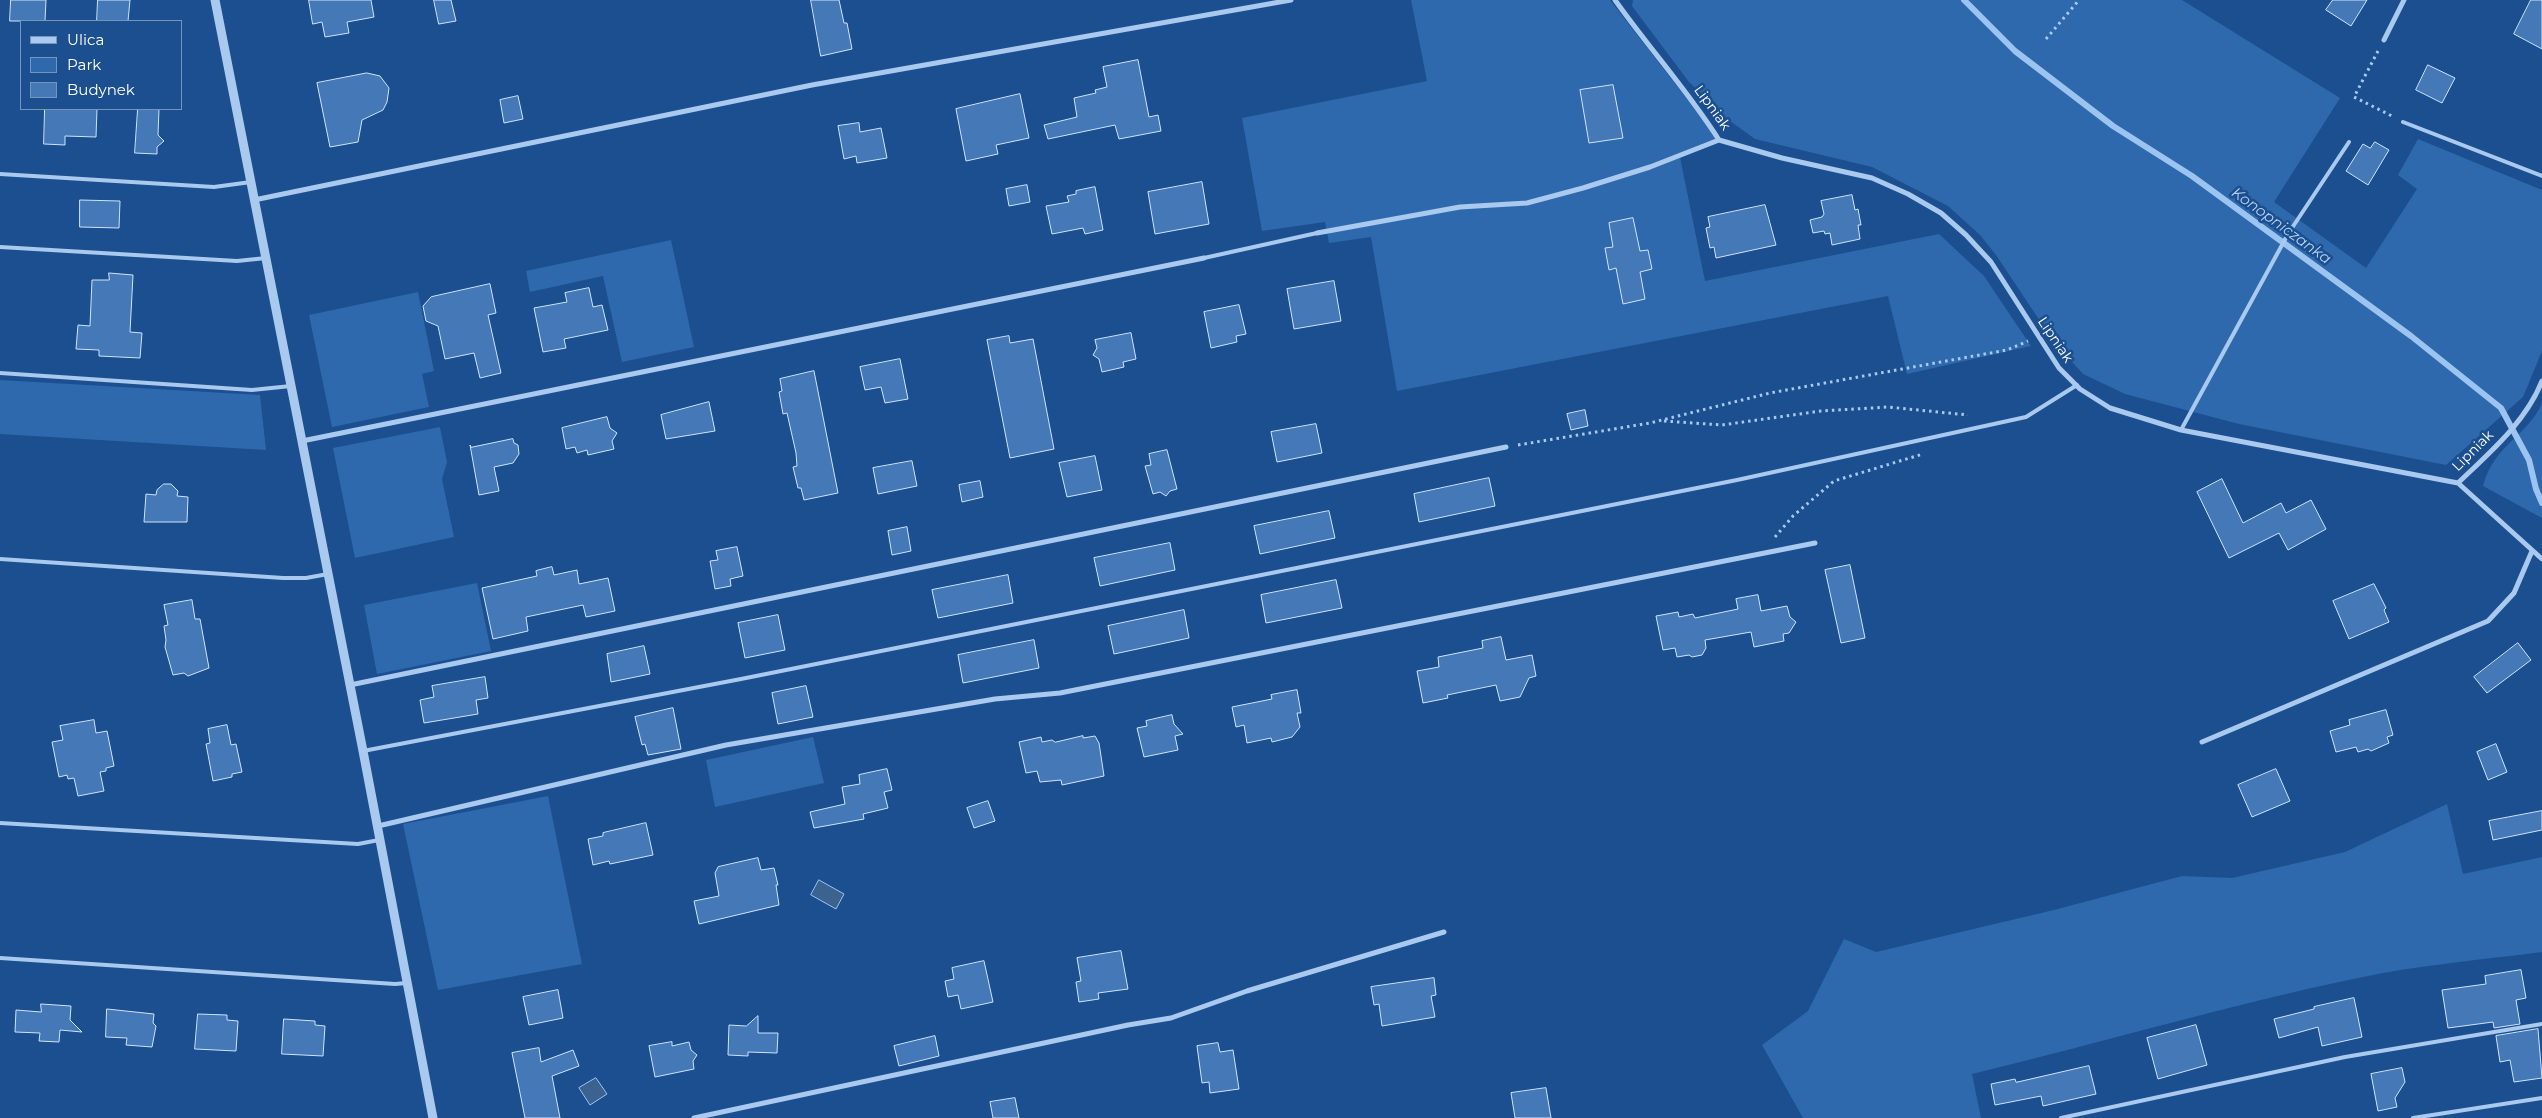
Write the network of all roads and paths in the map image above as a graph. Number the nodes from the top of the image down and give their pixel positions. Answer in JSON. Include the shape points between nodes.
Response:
{"nodes":[{"id":1,"x":215,"y":0,"type":"edge"},
{"id":2,"x":1291,"y":0,"type":"edge"},
{"id":3,"x":1615,"y":0,"type":"edge"},
{"id":4,"x":2079,"y":0,"type":"edge"},
{"id":5,"x":2404,"y":0,"type":"edge"},
{"id":6,"x":2046,"y":40,"type":"dead end"},
{"id":7,"x":2384,"y":40,"type":"joint"},
{"id":8,"x":2403,"y":122,"type":"joint"},
{"id":9,"x":1719,"y":140,"type":"junction"},
{"id":10,"x":2349,"y":142,"type":"dead end"},
{"id":11,"x":0,"y":174,"type":"edge"},
{"id":12,"x":2542,"y":176,"type":"edge"},
{"id":13,"x":250,"y":182,"type":"junction"},
{"id":14,"x":254,"y":200,"type":"junction"},
{"id":15,"x":1317,"y":233,"type":"joint"},
{"id":16,"x":0,"y":247,"type":"edge"},
{"id":17,"x":266,"y":258,"type":"junction"},
{"id":18,"x":1204,"y":258,"type":"joint"},
{"id":19,"x":2038,"y":338,"type":"junction"},
{"id":20,"x":0,"y":373,"type":"edge"},
{"id":21,"x":2542,"y":381,"type":"edge"},
{"id":22,"x":291,"y":386,"type":"junction"},
{"id":23,"x":2077,"y":386,"type":"junction"},
{"id":24,"x":2540,"y":391,"type":"edge"},
{"id":25,"x":1971,"y":416,"type":"dead end"},
{"id":26,"x":1661,"y":421,"type":"junction"},
{"id":27,"x":2181,"y":430,"type":"junction"},
{"id":28,"x":302,"y":441,"type":"junction"},
{"id":29,"x":1506,"y":447,"type":"joint"},
{"id":30,"x":1927,"y":452,"type":"dead end"},
{"id":31,"x":2458,"y":482,"type":"junction"},
{"id":32,"x":1815,"y":543,"type":"dead end"},
{"id":33,"x":2532,"y":551,"type":"junction"},
{"id":34,"x":1761,"y":554,"type":"junction"},
{"id":35,"x":0,"y":559,"type":"edge"},
{"id":36,"x":2542,"y":559,"type":"edge"},
{"id":37,"x":328,"y":574,"type":"junction"},
{"id":38,"x":350,"y":685,"type":"junction"},
{"id":39,"x":2202,"y":742,"type":"dead end"},
{"id":40,"x":363,"y":751,"type":"junction"},
{"id":41,"x":0,"y":823,"type":"edge"},
{"id":42,"x":378,"y":826,"type":"junction"},
{"id":43,"x":380,"y":840,"type":"junction"},
{"id":44,"x":1444,"y":932,"type":"dead end"},
{"id":45,"x":0,"y":958,"type":"edge"},
{"id":46,"x":407,"y":982,"type":"junction"},
{"id":47,"x":2542,"y":1024,"type":"edge"},
{"id":48,"x":2542,"y":1098,"type":"edge"},
{"id":49,"x":433,"y":1118,"type":"edge"},
{"id":50,"x":694,"y":1118,"type":"edge"},
{"id":51,"x":2061,"y":1118,"type":"edge"},
{"id":52,"x":2413,"y":1118,"type":"edge"}],
"edges":[{"from":1,"to":13,"type":"street"},
{"from":2,"to":14,"type":"street","via":[[812,85]]},
{"from":3,"to":9,"type":"street","name":"Lipniak","via":[[1696,104]]},
{"from":4,"to":6,"type":"path"},
{"from":5,"to":7,"type":"street"},
{"from":7,"to":8,"type":"path","via":[[2354,97]]},
{"from":8,"to":12,"type":"lane"},
{"from":9,"to":15,"type":"street","via":[[1591,186],[1527,202],[1460,207]]},
{"from":9,"to":19,"type":"street","name":"Lipniak","via":[[1872,178],[1941,213],[1991,262]]},
{"from":10,"to":27,"type":"lane","via":[[2288,234]]},
{"from":11,"to":13,"type":"lane","via":[[214,187]]},
{"from":13,"to":14,"type":"street"},
{"from":14,"to":17,"type":"street"},
{"from":15,"to":18,"type":"lane"},
{"from":16,"to":17,"type":"lane","via":[[237,261]]},
{"from":17,"to":22,"type":"street"},
{"from":18,"to":28,"type":"street"},
{"from":19,"to":23,"type":"street","name":"Lipniak","via":[[2059,368]]},
{"from":19,"to":26,"type":"path","via":[[2007,350],[1770,393]]},
{"from":20,"to":22,"type":"lane","via":[[252,390]]},
{"from":21,"to":24,"type":"street","name":"Lipniak"},
{"from":22,"to":28,"type":"street"},
{"from":23,"to":27,"type":"street","name":"Lipniak","via":[[2110,408]]},
{"from":23,"to":40,"type":"lane","via":[[2026,417],[1737,480],[741,679]]},
{"from":24,"to":31,"type":"street","name":"Lipniak","via":[[2497,445]]},
{"from":25,"to":26,"type":"path","via":[[1888,407],[1821,411],[1722,425]]},
{"from":26,"to":29,"type":"path"},
{"from":27,"to":31,"type":"street","name":"Lipniak"},
{"from":28,"to":37,"type":"street"},
{"from":29,"to":38,"type":"street"},
{"from":30,"to":34,"type":"path","via":[[1834,482],[1793,516]]},
{"from":31,"to":33,"type":"street"},
{"from":32,"to":34,"type":"street"},
{"from":33,"to":36,"type":"street"},
{"from":33,"to":39,"type":"street","via":[[2514,593],[2488,621]]},
{"from":34,"to":42,"type":"street","via":[[1060,693],[995,699],[726,746]]},
{"from":35,"to":37,"type":"lane","via":[[283,578]]},
{"from":37,"to":38,"type":"street"},
{"from":38,"to":40,"type":"street"},
{"from":40,"to":42,"type":"street"},
{"from":41,"to":43,"type":"lane","via":[[349,844]]},
{"from":42,"to":43,"type":"street"},
{"from":43,"to":46,"type":"street"},
{"from":44,"to":50,"type":"street","via":[[1247,991],[1171,1018]]},
{"from":45,"to":46,"type":"lane","via":[[395,984]]},
{"from":46,"to":49,"type":"street"},
{"from":47,"to":51,"type":"lane","via":[[2345,1056]]},
{"from":48,"to":52,"type":"lane"}]}
